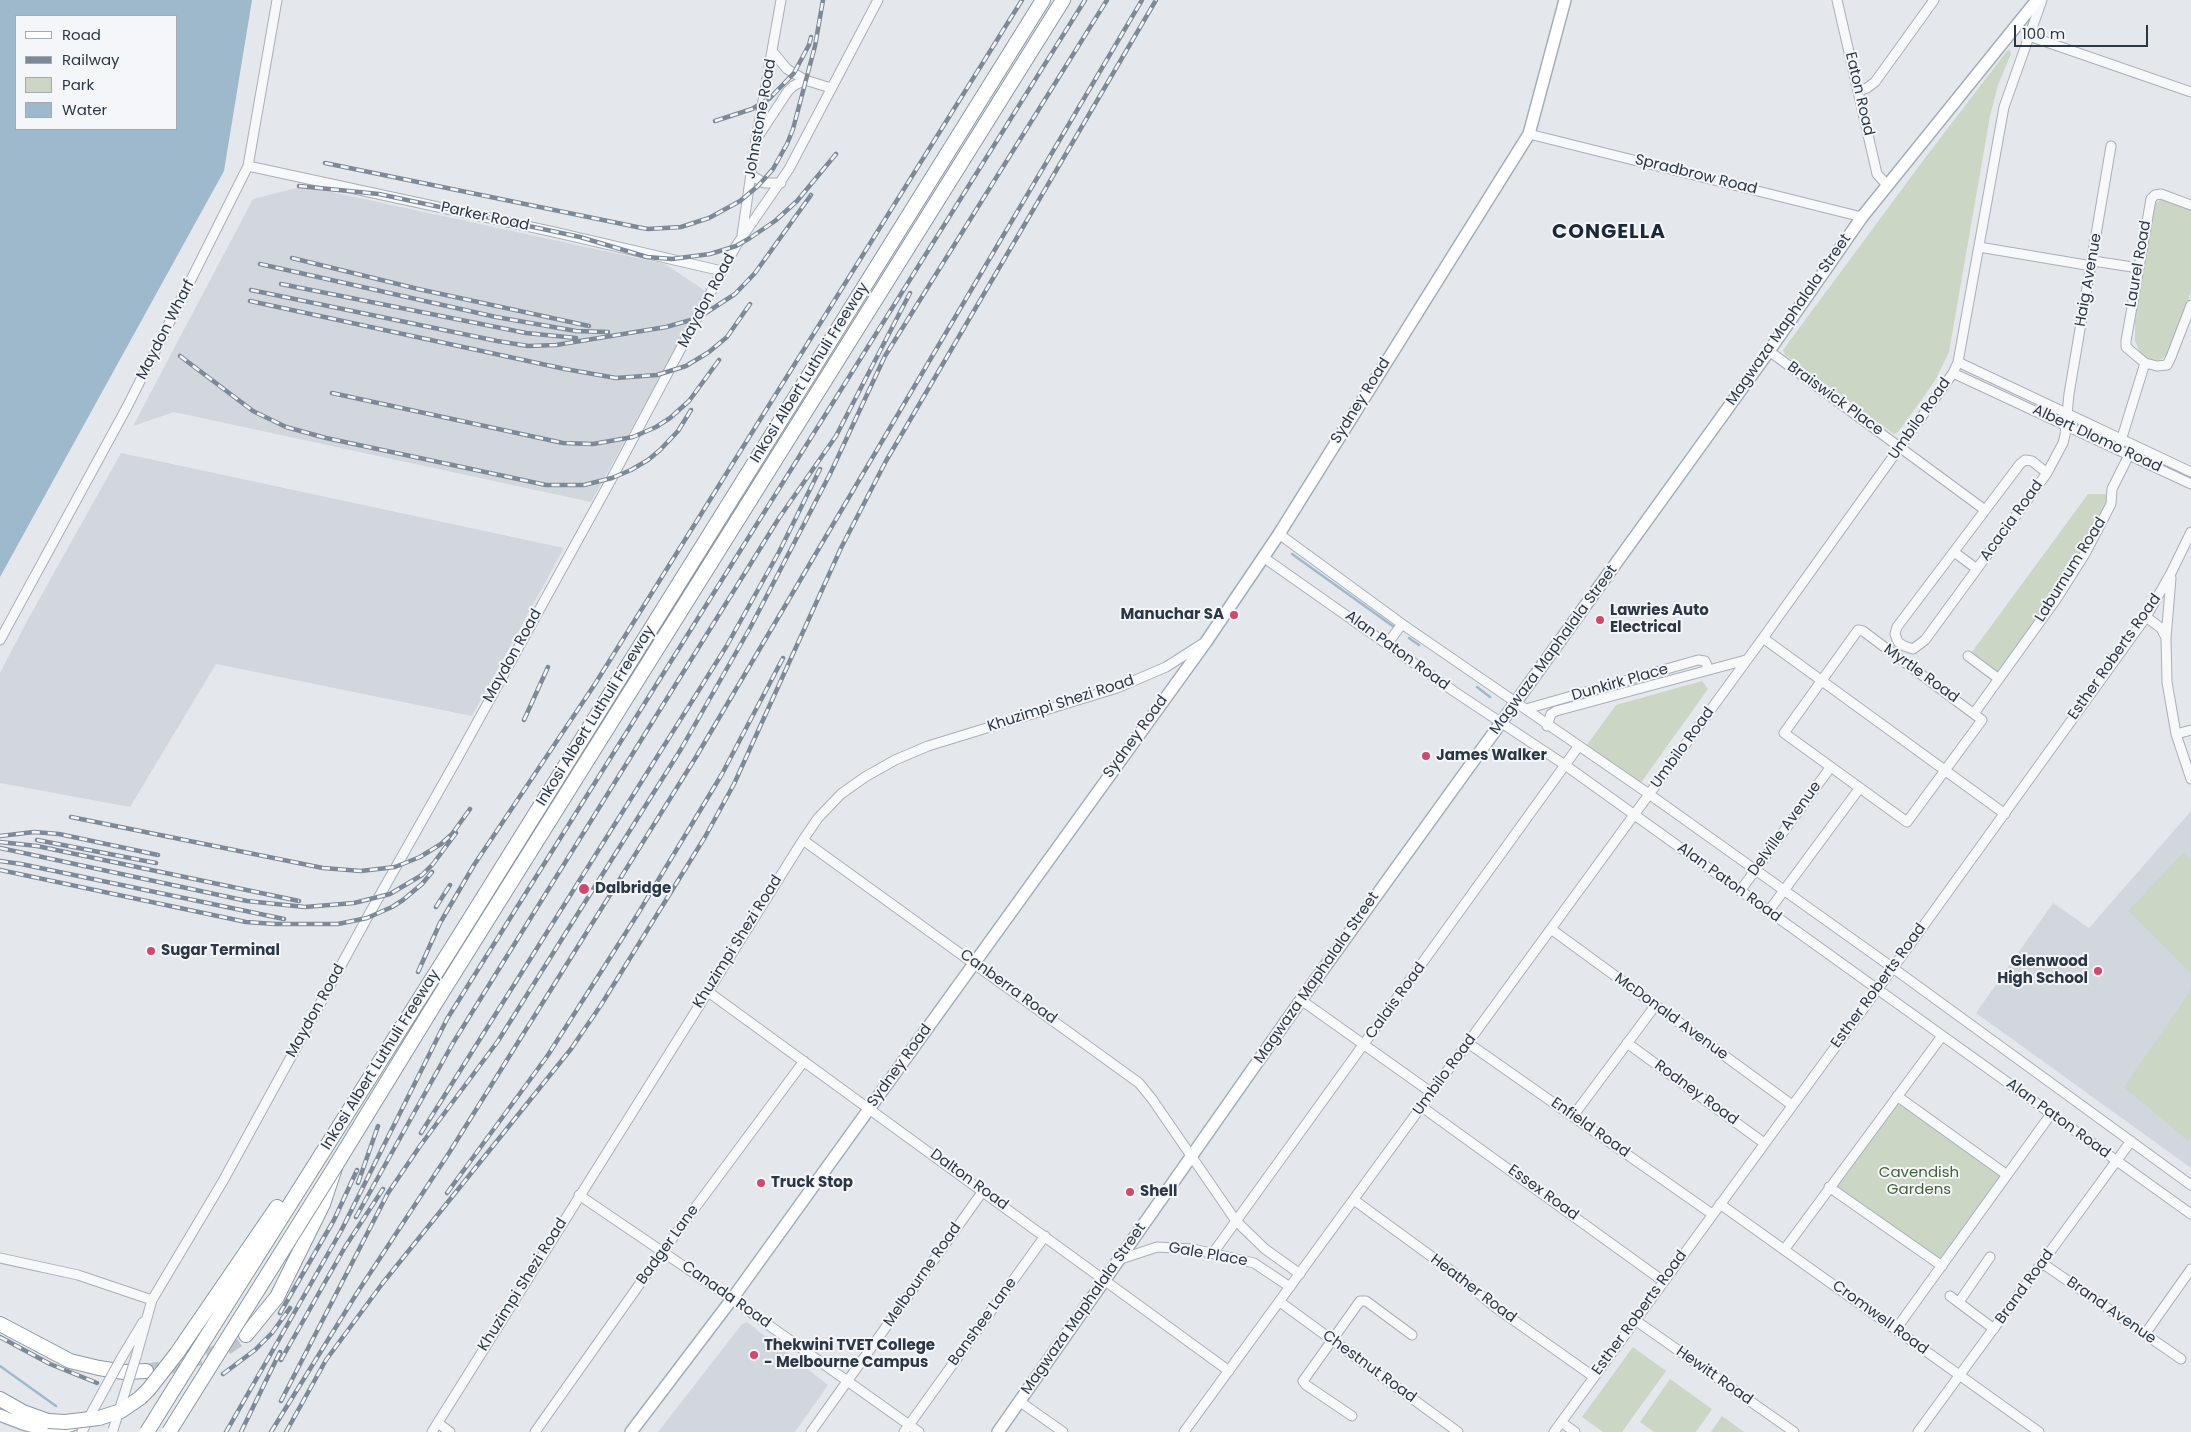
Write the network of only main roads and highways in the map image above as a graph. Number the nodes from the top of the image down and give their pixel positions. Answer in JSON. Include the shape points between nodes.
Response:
{"nodes":[{"id":1,"x":1043,"y":0,"type":"edge"},
{"id":2,"x":1063,"y":0,"type":"edge"},
{"id":3,"x":1565,"y":0,"type":"edge"},
{"id":4,"x":2037,"y":0,"type":"edge"},
{"id":5,"x":338,"y":1127,"type":"junction"},
{"id":6,"x":336,"y":1165,"type":"junction"},
{"id":7,"x":1,"y":1325,"type":"edge"},
{"id":8,"x":246,"y":1335,"type":"tunnel mouth"},
{"id":9,"x":146,"y":1372,"type":"tunnel mouth"},
{"id":10,"x":0,"y":1399,"type":"edge"},
{"id":11,"x":93,"y":1410,"type":"road end"},
{"id":12,"x":0,"y":1416,"type":"edge"},
{"id":13,"x":178,"y":1417,"type":"junction"},
{"id":14,"x":18,"y":1432,"type":"edge"},
{"id":15,"x":147,"y":1432,"type":"edge"},
{"id":16,"x":169,"y":1432,"type":"edge"},
{"id":17,"x":178,"y":1432,"type":"edge"},
{"id":18,"x":631,"y":1432,"type":"edge"},
{"id":19,"x":998,"y":1432,"type":"edge"}],
"edges":[{"from":1,"to":5,"type":"highway","name":"Inkosi Albert Luthuli Freeway"},
{"from":2,"to":6,"type":"highway","name":"Inkosi Albert Luthuli Freeway"},
{"from":3,"to":18,"type":"main road","name":"Sydney Road","via":[[1529,134],[1279,534],[1206,642],[732,1299]]},
{"from":4,"to":19,"type":"main road","name":"Magwaza Maphalala Street","via":[[1862,217],[1301,1000]]},
{"from":5,"to":10,"type":"highway","bridge":true,"via":[[277,1206],[163,1372],[140,1398],[121,1411],[99,1418],[65,1422],[48,1421]]},
{"from":5,"to":15,"type":"highway","name":"Inkosi Albert Luthuli Freeway","bridge":true},
{"from":6,"to":8,"type":"highway","via":[[323,1204],[276,1297]]},
{"from":6,"to":13,"type":"highway","name":"Inkosi Albert Luthuli Freeway","bridge":true},
{"from":7,"to":9,"type":"highway","via":[[70,1361],[124,1372]]},
{"from":11,"to":12,"type":"main road","via":[[70,1427],[59,1430],[35,1428]]},
{"from":12,"to":14,"type":"main road"},
{"from":13,"to":16,"type":"highway","name":"Inkosi Albert Luthuli Freeway","bridge":true},
{"from":13,"to":17,"type":"highway","bridge":true}]}
